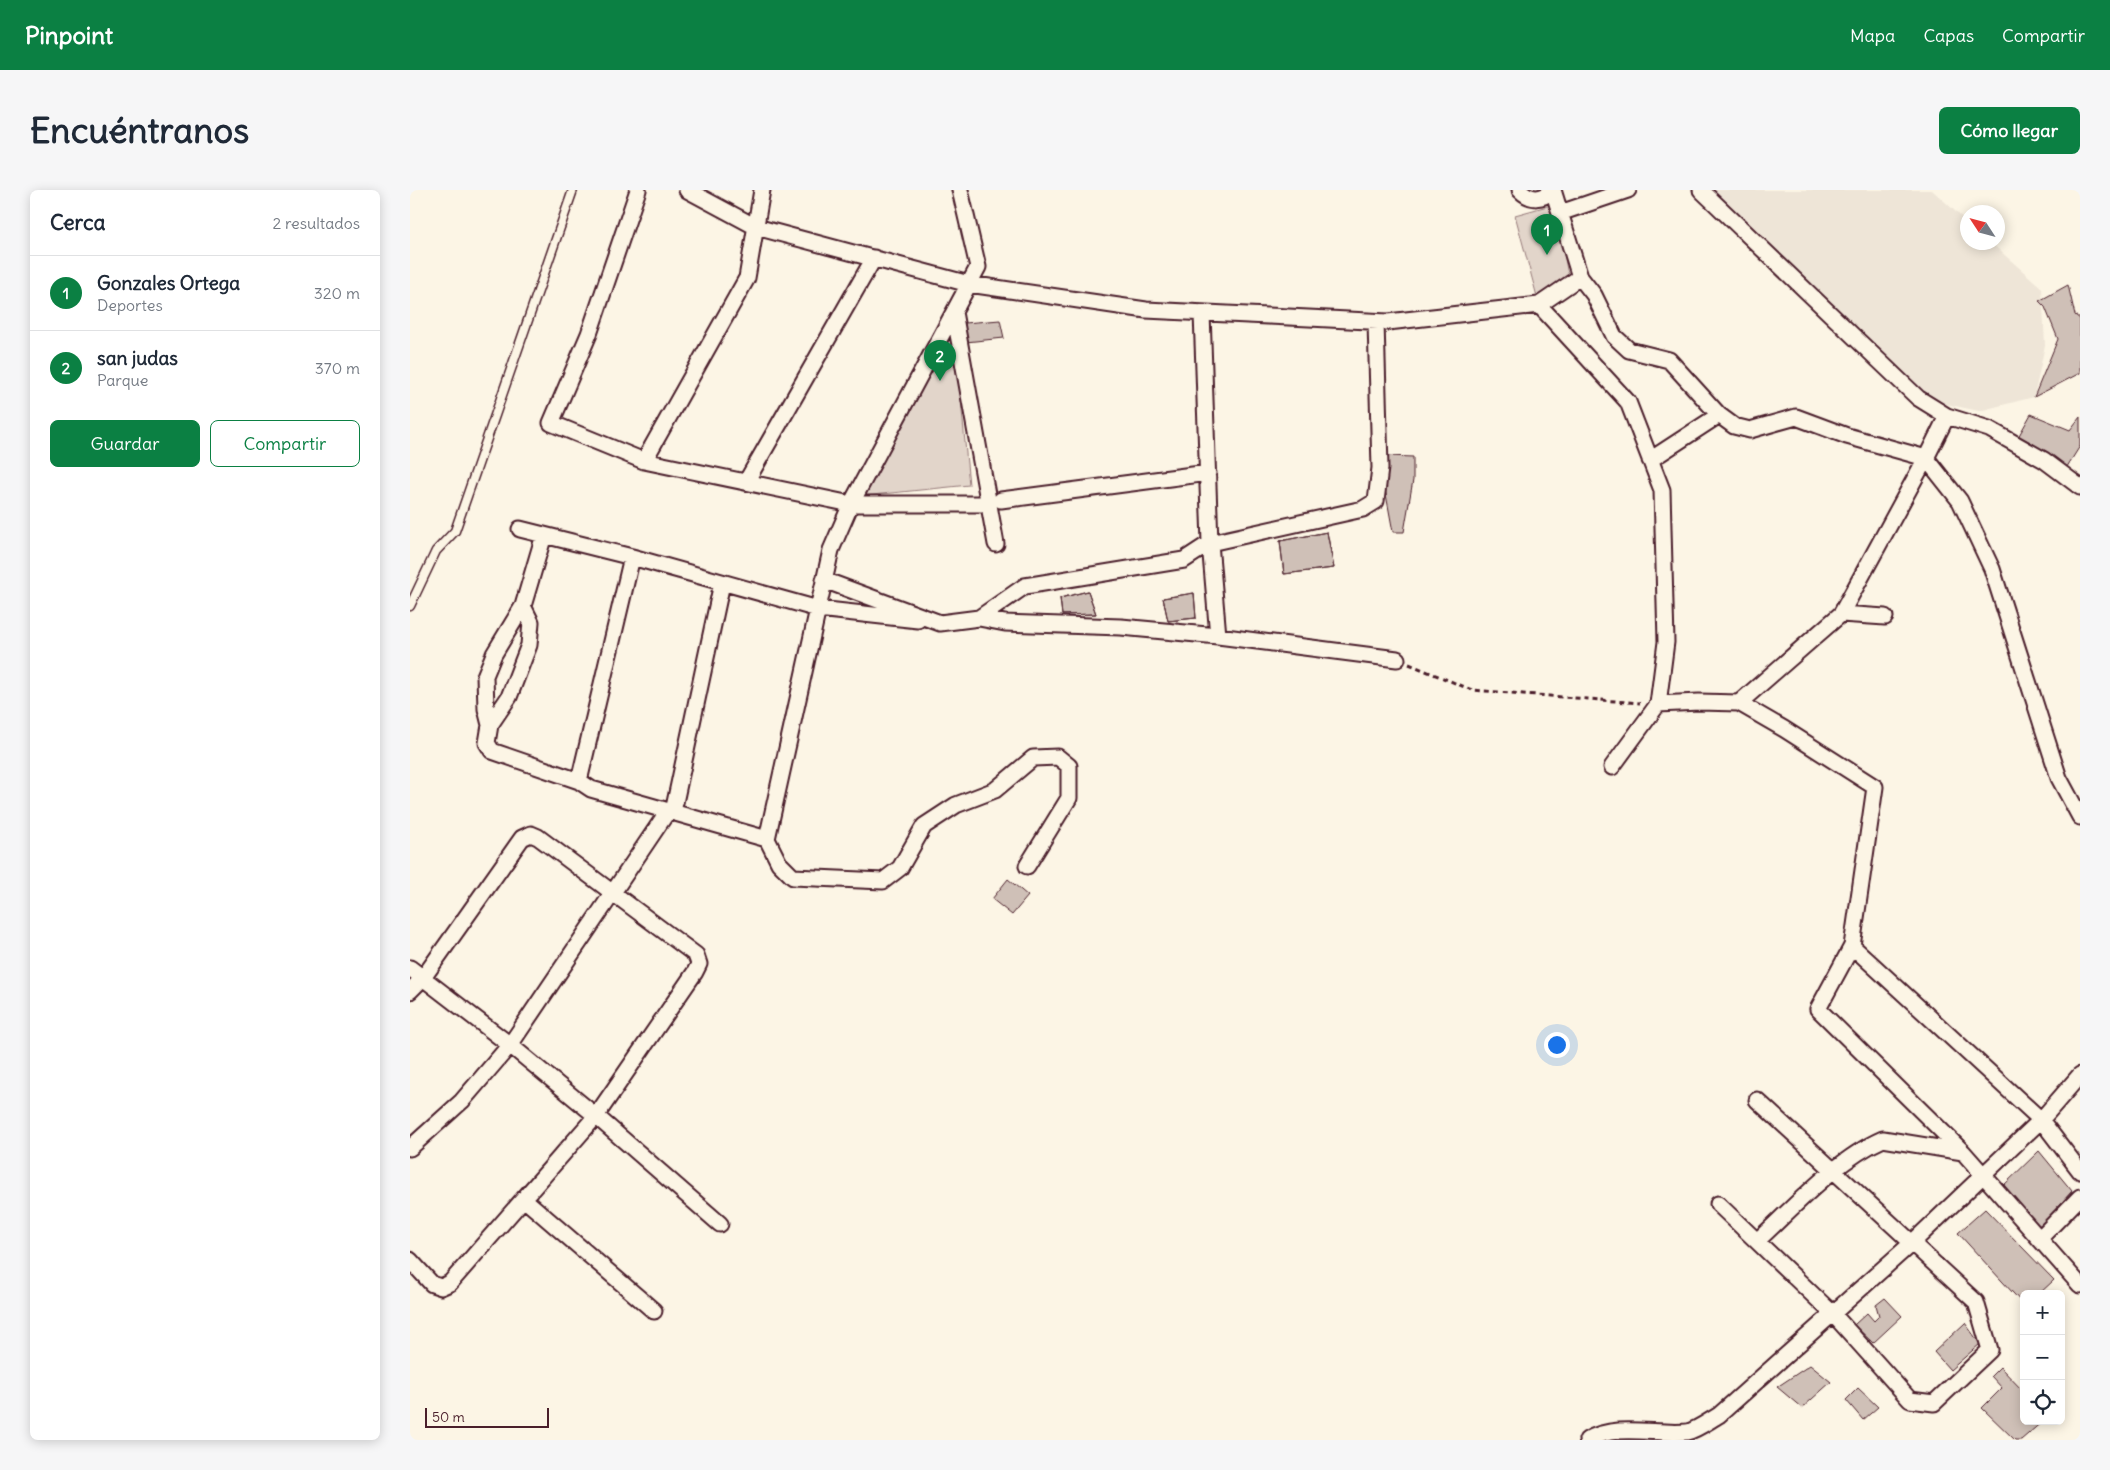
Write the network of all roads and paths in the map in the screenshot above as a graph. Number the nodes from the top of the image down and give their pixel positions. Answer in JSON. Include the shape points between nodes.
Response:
{"nodes":[{"id":1,"x":573,"y":190,"type":"edge"},
{"id":2,"x":638,"y":190,"type":"edge"},
{"id":3,"x":687,"y":190,"type":"edge"},
{"id":4,"x":762,"y":190,"type":"edge"},
{"id":5,"x":960,"y":190,"type":"edge"},
{"id":6,"x":1520,"y":190,"type":"edge"},
{"id":7,"x":1553,"y":190,"type":"edge"},
{"id":8,"x":1628,"y":190,"type":"edge"},
{"id":9,"x":1701,"y":190,"type":"edge"},
{"id":10,"x":1560,"y":213,"type":"junction"},
{"id":11,"x":756,"y":227,"type":"junction"},
{"id":12,"x":874,"y":258,"type":"junction"},
{"id":13,"x":1580,"y":277,"type":"junction"},
{"id":14,"x":969,"y":284,"type":"junction"},
{"id":15,"x":1539,"y":305,"type":"junction"},
{"id":16,"x":954,"y":312,"type":"junction"},
{"id":17,"x":1202,"y":313,"type":"junction"},
{"id":18,"x":1376,"y":322,"type":"junction"},
{"id":19,"x":1719,"y":415,"type":"junction"},
{"id":20,"x":1946,"y":416,"type":"junction"},
{"id":21,"x":1926,"y":458,"type":"junction"},
{"id":22,"x":1650,"y":460,"type":"junction"},
{"id":23,"x":644,"y":461,"type":"junction"},
{"id":24,"x":1208,"y":473,"type":"junction"},
{"id":25,"x":746,"y":482,"type":"junction"},
{"id":26,"x":2080,"y":487,"type":"edge"},
{"id":27,"x":995,"y":502,"type":"junction"},
{"id":28,"x":850,"y":504,"type":"junction"},
{"id":29,"x":520,"y":529,"type":"dead end"},
{"id":30,"x":544,"y":534,"type":"junction"},
{"id":31,"x":1210,"y":543,"type":"junction"},
{"id":32,"x":996,"y":544,"type":"dead end"},
{"id":33,"x":632,"y":557,"type":"junction"},
{"id":34,"x":824,"y":580,"type":"junction"},
{"id":35,"x":722,"y":583,"type":"junction"},
{"id":36,"x":410,"y":606,"type":"edge"},
{"id":37,"x":524,"y":606,"type":"junction"},
{"id":38,"x":818,"y":609,"type":"junction"},
{"id":39,"x":1841,"y":614,"type":"junction"},
{"id":40,"x":1885,"y":617,"type":"dead end"},
{"id":41,"x":979,"y":618,"type":"junction"},
{"id":42,"x":940,"y":623,"type":"junction"},
{"id":43,"x":1218,"y":636,"type":"junction"},
{"id":44,"x":1397,"y":659,"type":"joint"},
{"id":45,"x":1739,"y":703,"type":"junction"},
{"id":46,"x":1658,"y":704,"type":"junction"},
{"id":47,"x":490,"y":724,"type":"junction"},
{"id":48,"x":1612,"y":767,"type":"dead end"},
{"id":49,"x":579,"y":781,"type":"junction"},
{"id":50,"x":670,"y":812,"type":"junction"},
{"id":51,"x":2080,"y":817,"type":"edge"},
{"id":52,"x":767,"y":839,"type":"junction"},
{"id":53,"x":1027,"y":866,"type":"dead end"},
{"id":54,"x":616,"y":888,"type":"junction"},
{"id":55,"x":1852,"y":946,"type":"junction"},
{"id":56,"x":410,"y":968,"type":"edge"},
{"id":57,"x":423,"y":978,"type":"junction"},
{"id":58,"x":410,"y":992,"type":"edge"},
{"id":59,"x":510,"y":1045,"type":"junction"},
{"id":60,"x":2080,"y":1075,"type":"edge"},
{"id":61,"x":1757,"y":1100,"type":"dead end"},
{"id":62,"x":596,"y":1116,"type":"junction"},
{"id":63,"x":2041,"y":1120,"type":"junction"},
{"id":64,"x":410,"y":1148,"type":"edge"},
{"id":65,"x":1963,"y":1152,"type":"junction"},
{"id":66,"x":1834,"y":1170,"type":"junction"},
{"id":67,"x":2080,"y":1171,"type":"edge"},
{"id":68,"x":1983,"y":1174,"type":"junction"},
{"id":69,"x":2080,"y":1197,"type":"edge"},
{"id":70,"x":524,"y":1199,"type":"junction"},
{"id":71,"x":1718,"y":1204,"type":"dead end"},
{"id":72,"x":720,"y":1224,"type":"dead end"},
{"id":73,"x":2040,"y":1238,"type":"junction"},
{"id":74,"x":1757,"y":1240,"type":"junction"},
{"id":75,"x":1913,"y":1242,"type":"junction"},
{"id":76,"x":410,"y":1260,"type":"edge"},
{"id":77,"x":2080,"y":1285,"type":"edge"},
{"id":78,"x":654,"y":1311,"type":"dead end"},
{"id":79,"x":1832,"y":1314,"type":"junction"},
{"id":80,"x":1587,"y":1440,"type":"edge"}],
"edges":[{"from":1,"to":36,"type":"lane","via":[[455,531],[436,551]]},
{"from":2,"to":23,"type":"street","via":[[589,334],[551,423]]},
{"from":3,"to":11,"type":"street"},
{"from":4,"to":11,"type":"street"},
{"from":5,"to":14,"type":"street","via":[[978,268]]},
{"from":6,"to":7,"type":"street","via":[[1532,198],[1540,198]]},
{"from":7,"to":10,"type":"street"},
{"from":8,"to":10,"type":"street"},
{"from":9,"to":20,"type":"street","via":[[1918,398]]},
{"from":10,"to":13,"type":"street"},
{"from":11,"to":12,"type":"street"},
{"from":11,"to":23,"type":"street","via":[[747,278]]},
{"from":12,"to":14,"type":"street"},
{"from":12,"to":25,"type":"street"},
{"from":13,"to":15,"type":"street"},
{"from":13,"to":19,"type":"street","via":[[1594,295],[1614,336],[1629,350],[1669,360]]},
{"from":14,"to":16,"type":"street"},
{"from":14,"to":17,"type":"street","via":[[1146,310]]},
{"from":15,"to":18,"type":"street"},
{"from":15,"to":22,"type":"street","via":[[1628,402]]},
{"from":16,"to":27,"type":"street"},
{"from":16,"to":28,"type":"street"},
{"from":17,"to":18,"type":"street"},
{"from":17,"to":24,"type":"street"},
{"from":18,"to":31,"type":"street","via":[[1380,468],[1376,501],[1363,509]]},
{"from":19,"to":21,"type":"street","via":[[1734,426],[1750,430],[1796,417],[1847,436]]},
{"from":19,"to":22,"type":"street"},
{"from":20,"to":21,"type":"street"},
{"from":20,"to":26,"type":"street","via":[[1989,430],[2044,460]]},
{"from":21,"to":39,"type":"street"},
{"from":21,"to":51,"type":"street","via":[[1960,501],[1992,569],[2059,778]]},
{"from":22,"to":46,"type":"street","via":[[1662,490],[1666,642]]},
{"from":23,"to":25,"type":"street"},
{"from":24,"to":27,"type":"street"},
{"from":24,"to":31,"type":"street"},
{"from":25,"to":28,"type":"street"},
{"from":27,"to":28,"type":"street"},
{"from":27,"to":32,"type":"street"},
{"from":28,"to":34,"type":"street","via":[[831,550]]},
{"from":29,"to":30,"type":"street"},
{"from":30,"to":33,"type":"street"},
{"from":30,"to":37,"type":"street"},
{"from":31,"to":41,"type":"street","via":[[1184,560],[1025,586]]},
{"from":31,"to":43,"type":"street"},
{"from":33,"to":35,"type":"street"},
{"from":33,"to":49,"type":"street"},
{"from":34,"to":38,"type":"street"},
{"from":34,"to":42,"type":"street"},
{"from":35,"to":38,"type":"street"},
{"from":35,"to":50,"type":"street"},
{"from":37,"to":47,"type":"street","via":[[494,654],[485,676]]},
{"from":37,"to":47,"type":"street","via":[[531,622],[529,645],[509,697]]},
{"from":38,"to":42,"type":"street"},
{"from":38,"to":52,"type":"street"},
{"from":39,"to":40,"type":"street"},
{"from":39,"to":45,"type":"street"},
{"from":41,"to":42,"type":"street"},
{"from":41,"to":43,"type":"street","via":[[1005,623],[1121,627]]},
{"from":43,"to":44,"type":"street"},
{"from":44,"to":46,"type":"path","via":[[1472,690]]},
{"from":45,"to":46,"type":"street"},
{"from":45,"to":55,"type":"street","via":[[1875,787]]},
{"from":46,"to":48,"type":"street"},
{"from":47,"to":49,"type":"street","via":[[486,743],[492,752]]},
{"from":49,"to":50,"type":"street","via":[[591,789]]},
{"from":50,"to":52,"type":"street"},
{"from":50,"to":54,"type":"street"},
{"from":52,"to":53,"type":"street","via":[[779,863],[793,877],[883,880],[900,868],[924,826],[956,806],[995,790],[1033,758],[1058,756],[1070,766],[1069,798]]},
{"from":54,"to":57,"type":"street","via":[[538,837],[531,834],[522,838]]},
{"from":54,"to":59,"type":"street"},
{"from":54,"to":62,"type":"street","via":[[696,955],[699,964]]},
{"from":55,"to":63,"type":"street"},
{"from":55,"to":65,"type":"street","via":[[1818,1009]]},
{"from":56,"to":57,"type":"street"},
{"from":57,"to":58,"type":"street"},
{"from":57,"to":59,"type":"street"},
{"from":59,"to":62,"type":"street"},
{"from":59,"to":64,"type":"street","via":[[462,1101]]},
{"from":60,"to":63,"type":"street"},
{"from":61,"to":66,"type":"street"},
{"from":62,"to":70,"type":"street"},
{"from":62,"to":72,"type":"street"},
{"from":63,"to":67,"type":"street"},
{"from":63,"to":68,"type":"street"},
{"from":65,"to":66,"type":"street","via":[[1883,1139]]},
{"from":65,"to":68,"type":"street"},
{"from":66,"to":74,"type":"street"},
{"from":66,"to":75,"type":"street"},
{"from":68,"to":73,"type":"street"},
{"from":68,"to":75,"type":"street"},
{"from":69,"to":73,"type":"street"},
{"from":70,"to":76,"type":"street","via":[[450,1283],[441,1287],[432,1284]]},
{"from":70,"to":78,"type":"street"},
{"from":71,"to":74,"type":"street"},
{"from":73,"to":77,"type":"street"},
{"from":74,"to":79,"type":"street"},
{"from":75,"to":79,"type":"street"},
{"from":75,"to":79,"type":"street","via":[[1976,1302],[1990,1350],[1934,1403],[1910,1400]]},
{"from":79,"to":80,"type":"street","via":[[1719,1415],[1689,1432],[1642,1430],[1598,1434]]}]}
